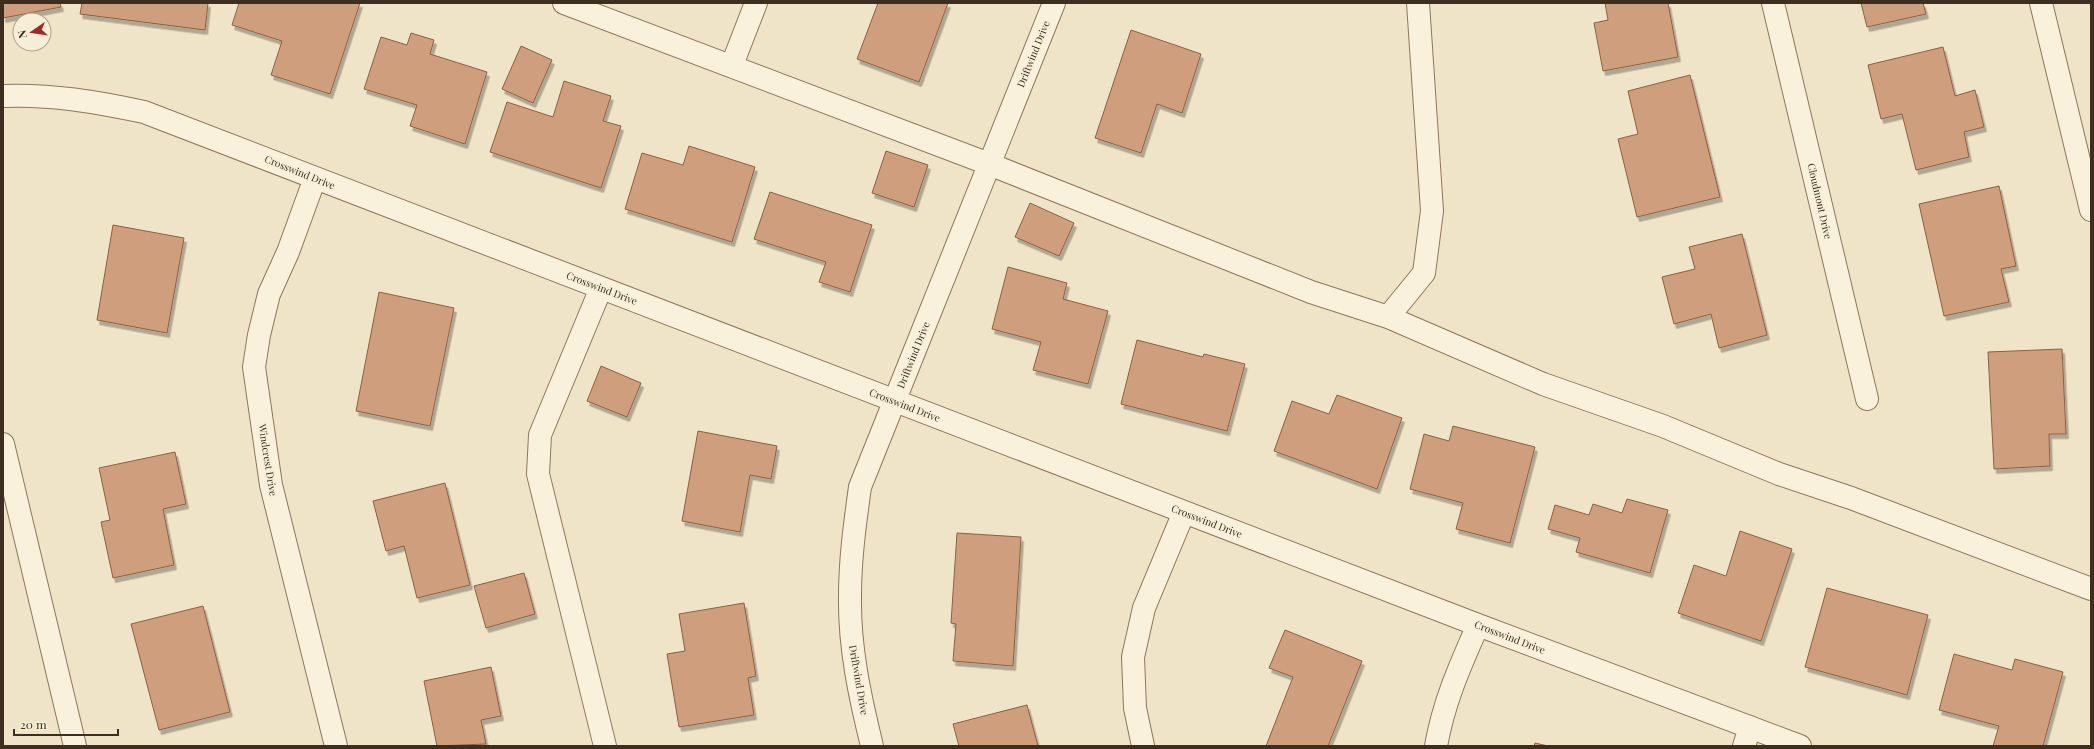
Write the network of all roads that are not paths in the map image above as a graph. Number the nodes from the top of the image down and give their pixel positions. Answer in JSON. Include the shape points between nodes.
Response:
{"nodes":[{"id":1,"x":564,"y":3,"type":"edge"},
{"id":2,"x":756,"y":3,"type":"edge"},
{"id":3,"x":1054,"y":3,"type":"edge"},
{"id":4,"x":1418,"y":3,"type":"edge"},
{"id":5,"x":1773,"y":3,"type":"edge"},
{"id":6,"x":2041,"y":3,"type":"edge"},
{"id":7,"x":732,"y":65,"type":"junction"},
{"id":8,"x":3,"y":96,"type":"edge"},
{"id":9,"x":989,"y":164,"type":"junction"},
{"id":10,"x":315,"y":178,"type":"junction"},
{"id":11,"x":2091,"y":210,"type":"edge"},
{"id":12,"x":601,"y":288,"type":"junction"},
{"id":13,"x":1388,"y":317,"type":"junction"},
{"id":14,"x":1867,"y":399,"type":"dead end"},
{"id":15,"x":894,"y":401,"type":"junction"},
{"id":16,"x":3,"y":444,"type":"edge"},
{"id":17,"x":1184,"y":512,"type":"junction"},
{"id":18,"x":2091,"y":589,"type":"edge"},
{"id":19,"x":1478,"y":625,"type":"junction"},
{"id":20,"x":1747,"y":737,"type":"edge"},
{"id":21,"x":75,"y":746,"type":"edge"},
{"id":22,"x":336,"y":746,"type":"edge"},
{"id":23,"x":605,"y":746,"type":"edge"},
{"id":24,"x":872,"y":746,"type":"edge"},
{"id":25,"x":1143,"y":746,"type":"edge"},
{"id":26,"x":1436,"y":746,"type":"edge"},
{"id":27,"x":1800,"y":746,"type":"edge"}],
"edges":[{"from":1,"to":7,"type":"street"},
{"from":2,"to":7,"type":"street"},
{"from":3,"to":9,"type":"street","name":"Driftwind Drive"},
{"from":4,"to":13,"type":"street","via":[[1432,211],[1424,273]]},
{"from":5,"to":14,"type":"street","name":"Cloudmont Drive"},
{"from":6,"to":11,"type":"street"},
{"from":7,"to":9,"type":"street"},
{"from":8,"to":10,"type":"street","name":"Crosswind Drive","via":[[34,95],[89,100],[144,112]]},
{"from":9,"to":13,"type":"street","via":[[1311,292]]},
{"from":9,"to":15,"type":"street","name":"Driftwind Drive"},
{"from":10,"to":12,"type":"street","name":"Crosswind Drive"},
{"from":10,"to":22,"type":"street","name":"Windcrest Drive","via":[[288,252],[269,294],[254,367],[271,485]]},
{"from":12,"to":15,"type":"street","name":"Crosswind Drive"},
{"from":12,"to":23,"type":"street","via":[[540,435],[538,474]]},
{"from":13,"to":18,"type":"street","via":[[1542,384],[1663,426],[1779,474]]},
{"from":15,"to":17,"type":"street","name":"Crosswind Drive"},
{"from":15,"to":24,"type":"street","name":"Driftwind Drive","via":[[860,486],[852,541],[850,596],[853,652]]},
{"from":16,"to":21,"type":"street"},
{"from":17,"to":19,"type":"street","name":"Crosswind Drive"},
{"from":17,"to":25,"type":"street","via":[[1144,608],[1133,657],[1135,708]]},
{"from":19,"to":20,"type":"street","name":"Crosswind Drive"},
{"from":19,"to":26,"type":"street","via":[[1451,685],[1440,721]]},
{"from":20,"to":27,"type":"street","name":"Crosswind Drive"}]}
